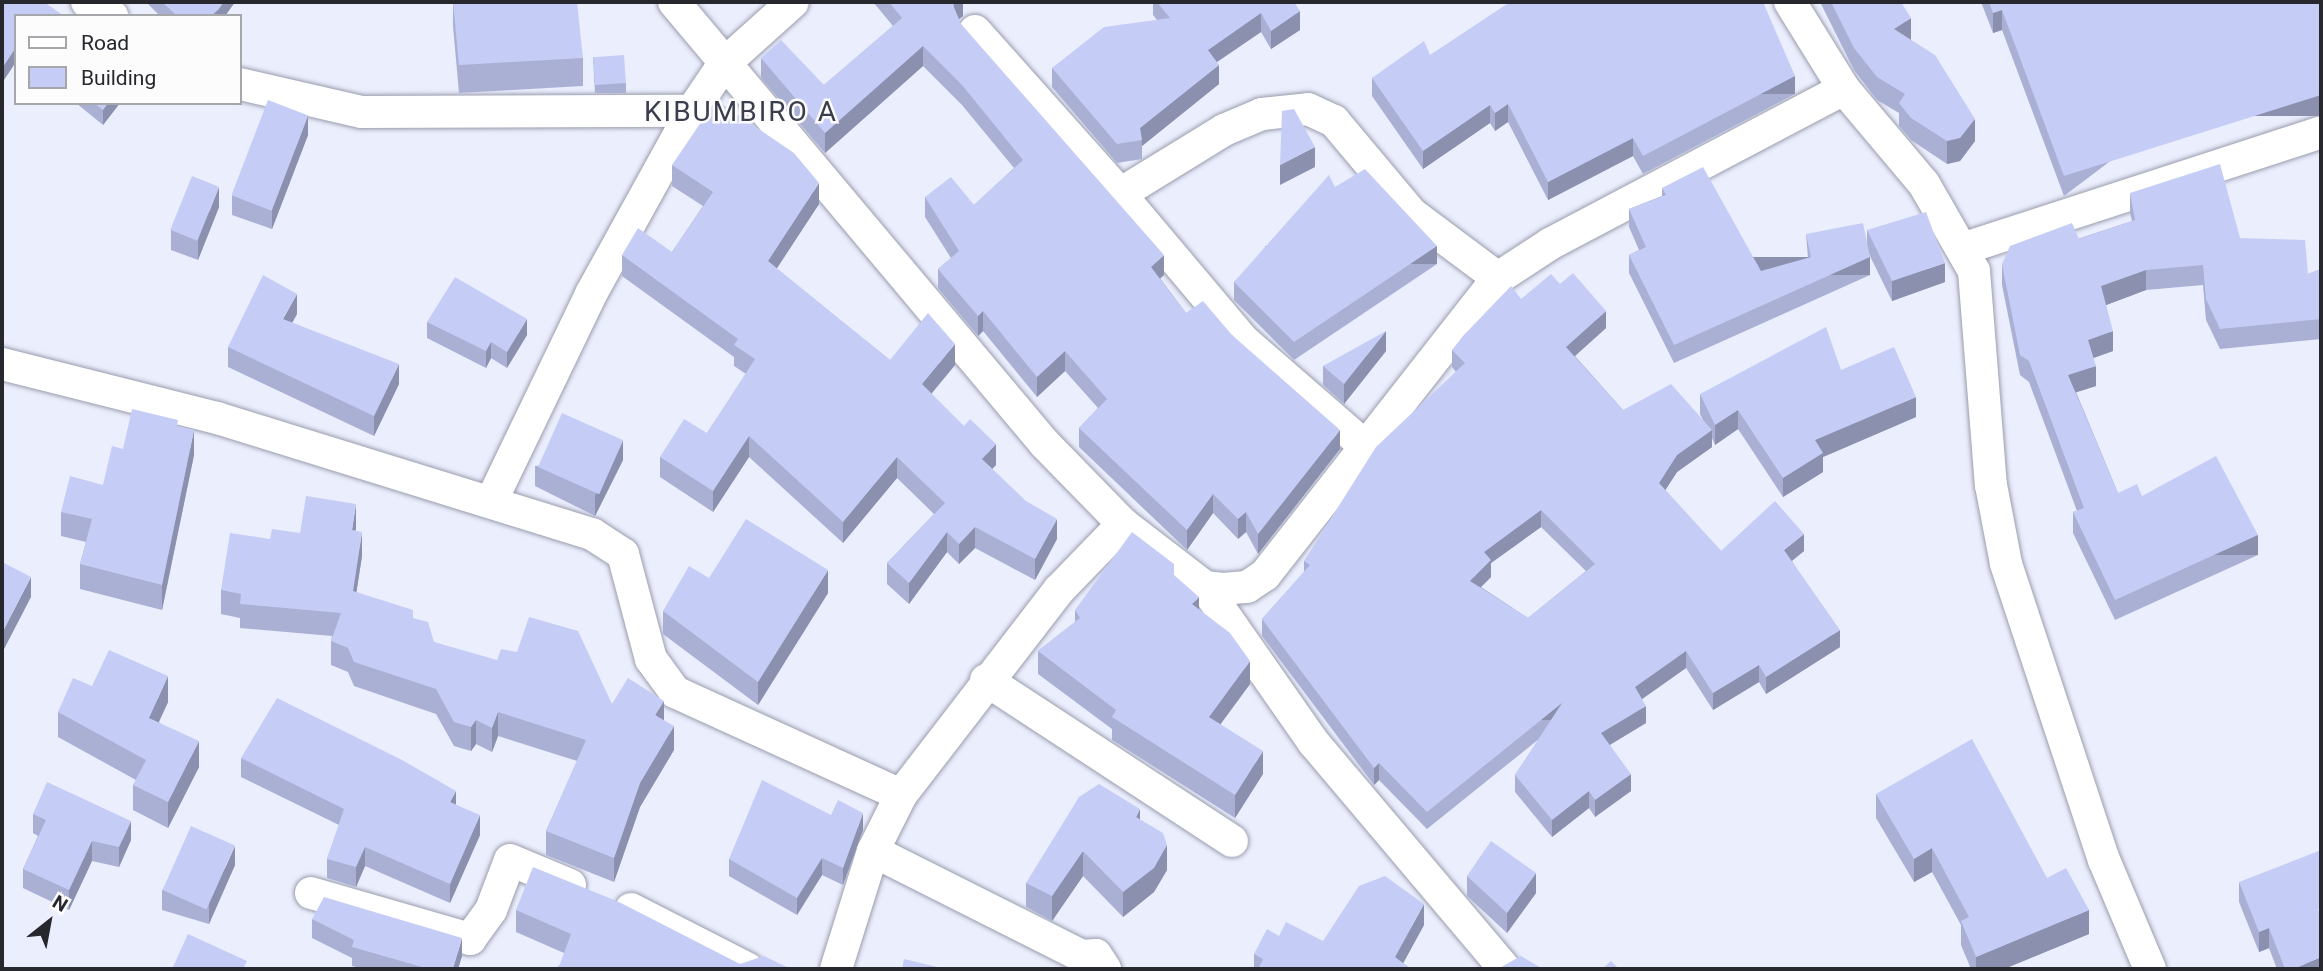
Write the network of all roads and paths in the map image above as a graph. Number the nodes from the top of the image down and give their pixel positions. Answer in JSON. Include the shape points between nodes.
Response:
{"nodes":[{"id":1,"x":87,"y":2,"type":"edge"},
{"id":2,"x":674,"y":2,"type":"edge"},
{"id":3,"x":793,"y":2,"type":"edge"},
{"id":4,"x":1790,"y":2,"type":"edge"},
{"id":5,"x":108,"y":14,"type":"edge"},
{"id":6,"x":975,"y":31,"type":"dead end"},
{"id":7,"x":723,"y":65,"type":"junction"},
{"id":8,"x":242,"y":84,"type":"edge"},
{"id":9,"x":1844,"y":89,"type":"junction"},
{"id":10,"x":692,"y":111,"type":"junction"},
{"id":11,"x":2321,"y":132,"type":"edge"},
{"id":12,"x":1119,"y":194,"type":"junction"},
{"id":13,"x":1965,"y":247,"type":"junction"},
{"id":14,"x":1499,"y":278,"type":"junction"},
{"id":15,"x":2,"y":364,"type":"edge"},
{"id":16,"x":1367,"y":448,"type":"junction"},
{"id":17,"x":491,"y":502,"type":"junction"},
{"id":18,"x":1123,"y":524,"type":"junction"},
{"id":19,"x":1205,"y":587,"type":"junction"},
{"id":20,"x":986,"y":680,"type":"junction"},
{"id":21,"x":901,"y":795,"type":"junction"},
{"id":22,"x":1232,"y":841,"type":"dead end"},
{"id":23,"x":873,"y":851,"type":"junction"},
{"id":24,"x":311,"y":893,"type":"dead end"},
{"id":25,"x":748,"y":969,"type":"edge"},
{"id":26,"x":836,"y":969,"type":"edge"},
{"id":27,"x":1105,"y":969,"type":"edge"},
{"id":28,"x":1505,"y":969,"type":"edge"},
{"id":29,"x":2150,"y":969,"type":"edge"}],
"edges":[{"from":1,"to":5,"type":"street"},
{"from":2,"to":7,"type":"street"},
{"from":3,"to":7,"type":"street"},
{"from":4,"to":9,"type":"street"},
{"from":6,"to":12,"type":"street"},
{"from":7,"to":10,"type":"street"},
{"from":7,"to":18,"type":"street","via":[[1027,424]]},
{"from":8,"to":10,"type":"street","via":[[361,112]]},
{"from":9,"to":13,"type":"street","via":[[1924,184]]},
{"from":9,"to":14,"type":"street"},
{"from":10,"to":17,"type":"street","via":[[591,294]]},
{"from":11,"to":13,"type":"street"},
{"from":12,"to":14,"type":"street","via":[[1235,125],[1276,111],[1308,109],[1334,121],[1412,214]]},
{"from":12,"to":16,"type":"street","via":[[1244,341]]},
{"from":13,"to":29,"type":"street","via":[[1980,306],[1991,485],[2006,564],[2105,860]]},
{"from":14,"to":16,"type":"street"},
{"from":15,"to":17,"type":"street","via":[[218,418]]},
{"from":16,"to":19,"type":"street","via":[[1265,575],[1234,589]]},
{"from":17,"to":21,"type":"street","via":[[592,534],[623,554],[651,659],[675,692]]},
{"from":18,"to":19,"type":"street"},
{"from":18,"to":20,"type":"street"},
{"from":19,"to":28,"type":"street","via":[[1314,743]]},
{"from":20,"to":21,"type":"street"},
{"from":20,"to":22,"type":"street"},
{"from":21,"to":23,"type":"street"},
{"from":23,"to":26,"type":"street"},
{"from":23,"to":27,"type":"street","via":[[1082,956],[1096,955]]},
{"from":24,"to":25,"type":"street","via":[[470,939],[491,909],[510,860],[627,907]]}]}
